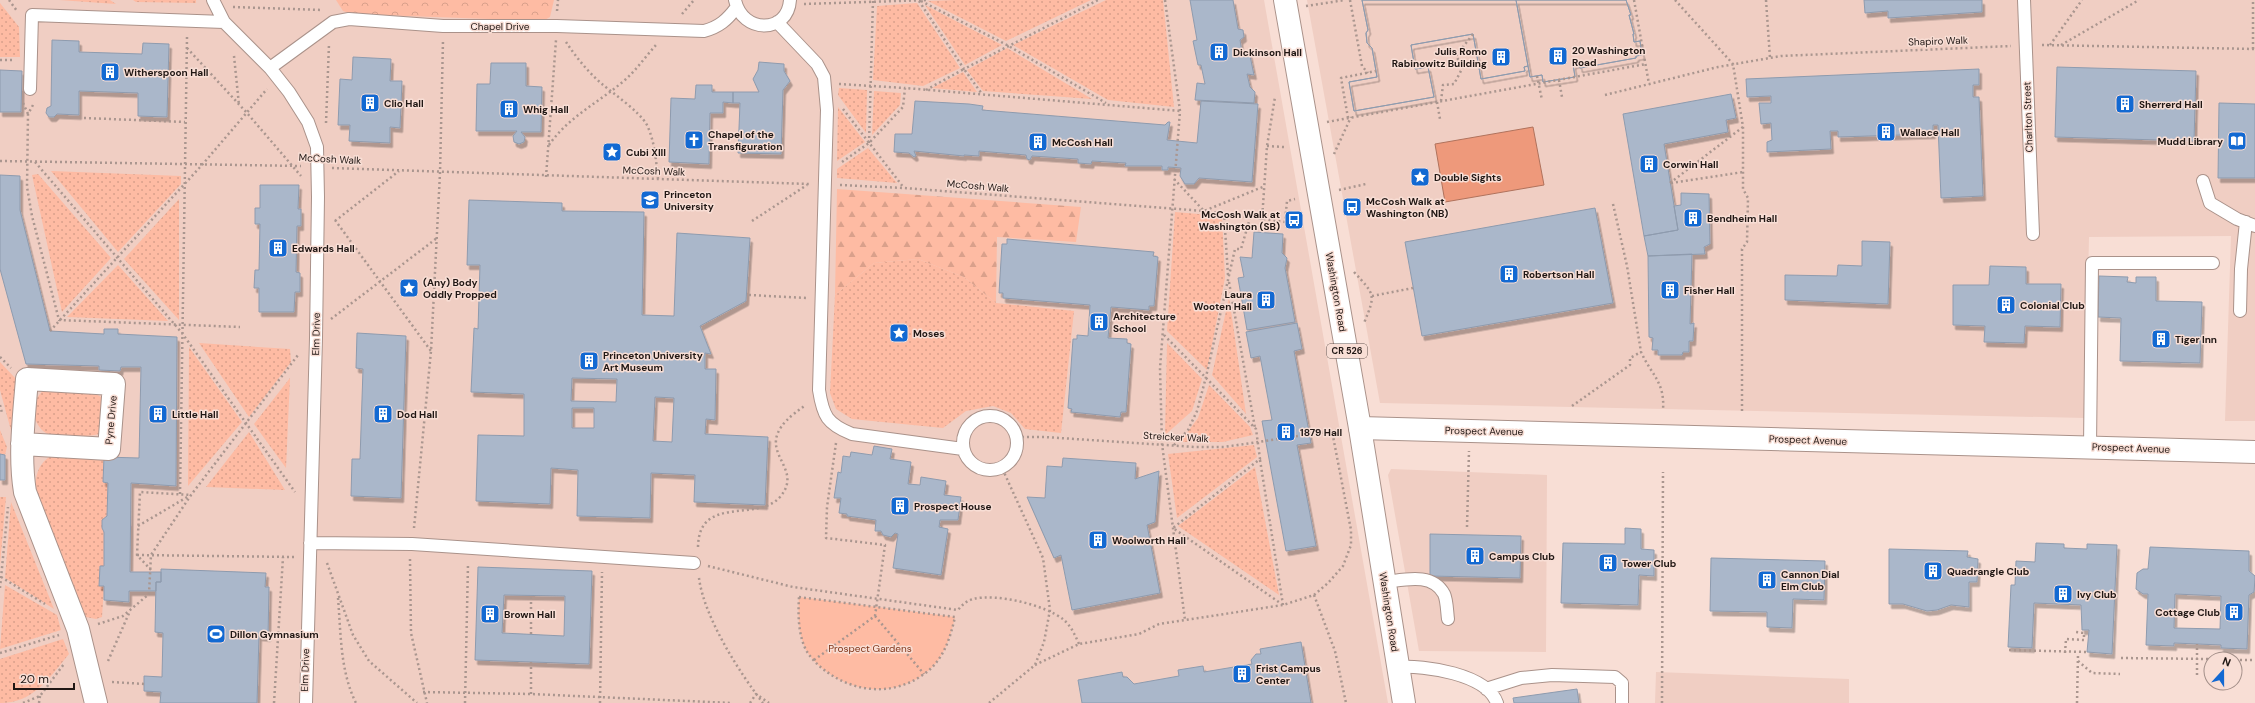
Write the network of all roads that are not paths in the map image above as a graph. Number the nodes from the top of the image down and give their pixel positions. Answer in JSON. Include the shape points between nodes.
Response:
{"nodes":[{"id":1,"x":213,"y":0,"type":"edge"},
{"id":2,"x":2024,"y":0,"type":"edge"},
{"id":3,"x":790,"y":2,"type":"edge"},
{"id":4,"x":1295,"y":3,"type":"edge"},
{"id":5,"x":736,"y":4,"type":"edge"},
{"id":6,"x":777,"y":22,"type":"junction"},
{"id":7,"x":227,"y":26,"type":"junction"},
{"id":8,"x":273,"y":72,"type":"junction"},
{"id":9,"x":30,"y":89,"type":"dead end"},
{"id":10,"x":2203,"y":181,"type":"dead end"},
{"id":11,"x":2251,"y":224,"type":"edge"},
{"id":12,"x":2033,"y":234,"type":"dead end"},
{"id":13,"x":2213,"y":263,"type":"dead end"},
{"id":14,"x":2240,"y":311,"type":"dead end"},
{"id":15,"x":1360,"y":428,"type":"junction"},
{"id":16,"x":22,"y":444,"type":"junction"},
{"id":17,"x":2090,"y":447,"type":"junction"},
{"id":18,"x":963,"y":449,"type":"junction"},
{"id":19,"x":2255,"y":452,"type":"edge"},
{"id":20,"x":310,"y":543,"type":"junction"},
{"id":21,"x":696,"y":564,"type":"road end"},
{"id":22,"x":1385,"y":582,"type":"junction"},
{"id":23,"x":1448,"y":619,"type":"dead end"},
{"id":24,"x":1398,"y":667,"type":"junction"},
{"id":25,"x":1486,"y":689,"type":"junction"},
{"id":26,"x":96,"y":703,"type":"edge"},
{"id":27,"x":306,"y":703,"type":"edge"},
{"id":28,"x":1404,"y":703,"type":"edge"},
{"id":29,"x":1497,"y":703,"type":"edge"},
{"id":30,"x":1622,"y":703,"type":"edge"}],
"edges":[{"from":1,"to":7,"type":"lane","name":"Elm Drive"},
{"from":2,"to":12,"type":"lane","name":"Charlton Street"},
{"from":3,"to":6,"type":"lane","via":[[784,16]]},
{"from":4,"to":15,"type":"street","name":"Washington Road","number":"CR 526"},
{"from":5,"to":6,"type":"lane","via":[[742,17],[749,23],[768,26]]},
{"from":5,"to":8,"type":"lane","name":"Chapel Drive","via":[[728,19],[715,28],[704,31],[557,26],[443,26],[349,20],[333,22]]},
{"from":6,"to":18,"type":"lane","via":[[817,64],[825,83],[819,390],[825,416],[839,429],[852,434]]},
{"from":7,"to":8,"type":"lane","name":"Elm Drive"},
{"from":7,"to":9,"type":"lane","via":[[188,21],[32,15]]},
{"from":8,"to":20,"type":"lane","name":"Elm Drive","via":[[308,122],[316,147],[318,167]]},
{"from":10,"to":11,"type":"lane","via":[[2210,203]]},
{"from":11,"to":14,"type":"lane","via":[[2241,269]]},
{"from":13,"to":17,"type":"lane","via":[[2092,263]]},
{"from":15,"to":17,"type":"street","name":"Prospect Avenue"},
{"from":15,"to":22,"type":"street","name":"Washington Road","number":"CR 526"},
{"from":16,"to":16,"type":"street","name":"Pyne Drive","via":[[27,379],[114,384],[109,449]]},
{"from":16,"to":26,"type":"street","name":"Pyne Drive","via":[[25,492],[78,629]]},
{"from":17,"to":19,"type":"street","name":"Prospect Avenue"},
{"from":18,"to":18,"type":"lane","via":[[965,433],[970,425],[986,416],[1004,419],[1018,437],[1014,458],[1002,468],[995,470],[979,468],[967,458]]},
{"from":20,"to":21,"type":"lane","via":[[412,544]]},
{"from":20,"to":27,"type":"lane","name":"Elm Drive"},
{"from":22,"to":23,"type":"lane","via":[[1418,579],[1429,581],[1444,594]]},
{"from":22,"to":24,"type":"street","name":"Washington Road","number":"CR 526"},
{"from":24,"to":25,"type":"lane","via":[[1432,668],[1464,677]]},
{"from":24,"to":28,"type":"street","name":"Washington Road","number":"CR 526"},
{"from":25,"to":29,"type":"lane"},
{"from":25,"to":30,"type":"lane","via":[[1521,678],[1552,675],[1615,677],[1622,683]]}]}
